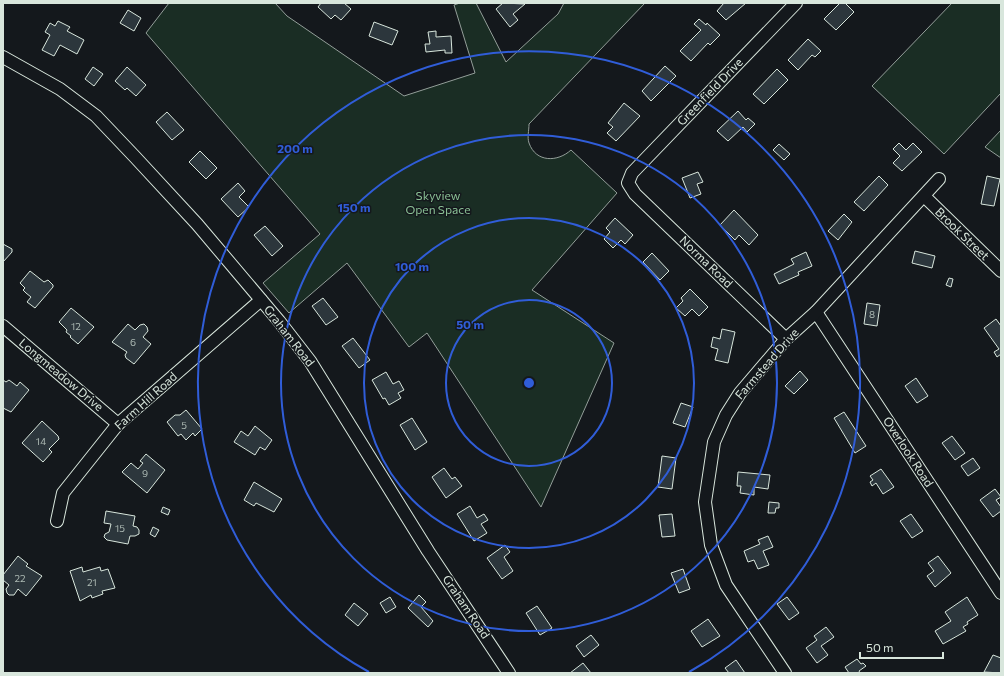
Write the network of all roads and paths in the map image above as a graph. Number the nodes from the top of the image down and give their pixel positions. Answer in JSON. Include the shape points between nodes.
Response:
{"nodes":[{"id":1,"x":796,"y":3,"type":"edge"},
{"id":2,"x":3,"y":57,"type":"edge"},
{"id":3,"x":939,"y":179,"type":"dead end"},
{"id":4,"x":628,"y":183,"type":"joint"},
{"id":5,"x":924,"y":196,"type":"junction"},
{"id":6,"x":1001,"y":272,"type":"edge"},
{"id":7,"x":261,"y":300,"type":"junction"},
{"id":8,"x":816,"y":312,"type":"junction"},
{"id":9,"x":3,"y":326,"type":"edge"},
{"id":10,"x":786,"y":339,"type":"junction"},
{"id":11,"x":118,"y":424,"type":"junction"},
{"id":12,"x":57,"y":521,"type":"dead end"},
{"id":13,"x":1001,"y":593,"type":"edge"},
{"id":14,"x":509,"y":673,"type":"edge"},
{"id":15,"x":785,"y":673,"type":"edge"}],
"edges":[{"from":1,"to":4,"type":"street","name":"Greenfield Drive","via":[[632,173]]},
{"from":2,"to":7,"type":"street","name":"Graham Road","via":[[60,89],[96,116],[197,224]]},
{"from":3,"to":5,"type":"street","name":"Farmstead Drive"},
{"from":4,"to":10,"type":"street","name":"Norma Road","via":[[635,194]]},
{"from":5,"to":6,"type":"street","name":"Brook Street"},
{"from":5,"to":8,"type":"street","name":"Farmstead Drive"},
{"from":7,"to":11,"type":"street","name":"Farm Hill Road"},
{"from":7,"to":14,"type":"street","name":"Graham Road","via":[[310,362]]},
{"from":8,"to":10,"type":"street","name":"Farmstead Drive"},
{"from":8,"to":13,"type":"street","name":"Overlook Road"},
{"from":9,"to":11,"type":"street","name":"Longmeadow Drive"},
{"from":10,"to":15,"type":"street","name":"Farmstead Drive","via":[[740,393],[726,415],[714,442],[704,502],[711,545],[726,585]]},
{"from":11,"to":12,"type":"street","name":"Farm Hill Road","via":[[63,493]]}]}
